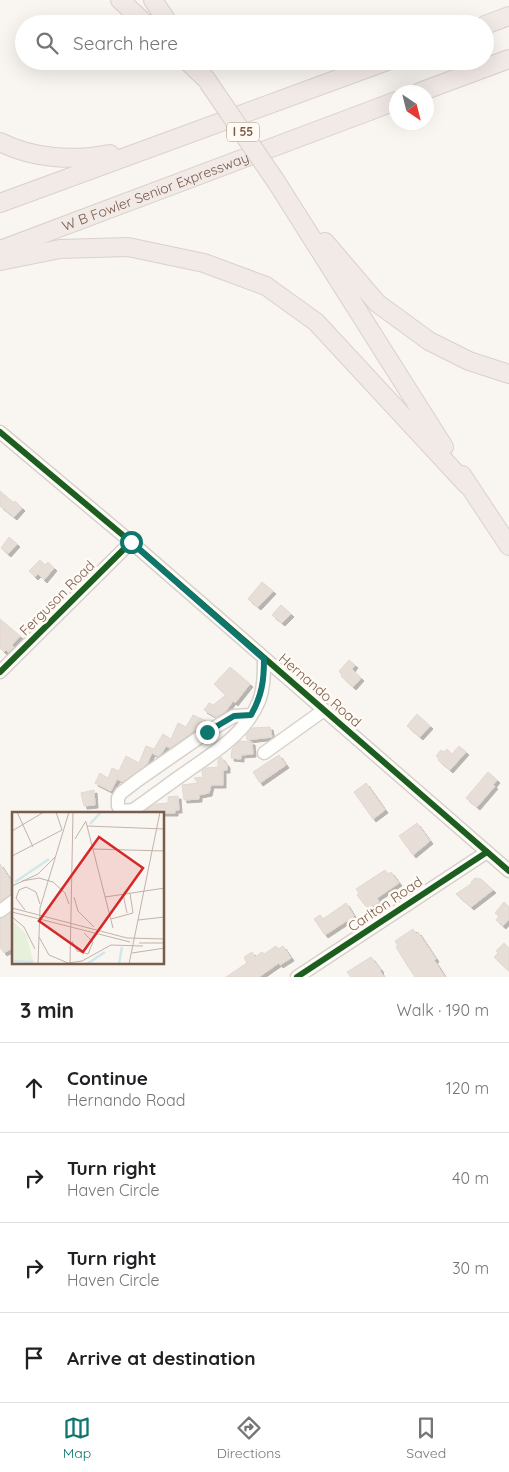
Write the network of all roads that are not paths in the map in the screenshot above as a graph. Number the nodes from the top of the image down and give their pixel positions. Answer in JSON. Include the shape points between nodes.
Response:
{"nodes":[{"id":1,"x":120,"y":0,"type":"edge"},
{"id":2,"x":153,"y":0,"type":"edge"},
{"id":3,"x":136,"y":15,"type":"edge"},
{"id":4,"x":163,"y":15,"type":"edge"},
{"id":5,"x":509,"y":16,"type":"edge"},
{"id":6,"x":494,"y":22,"type":"edge"},
{"id":7,"x":509,"y":59,"type":"edge"},
{"id":8,"x":494,"y":65,"type":"edge"},
{"id":9,"x":196,"y":70,"type":"edge"},
{"id":10,"x":200,"y":70,"type":"edge"},
{"id":11,"x":363,"y":70,"type":"edge"},
{"id":12,"x":479,"y":70,"type":"edge"},
{"id":13,"x":207,"y":81,"type":"junction"},
{"id":14,"x":434,"y":87,"type":"edge"},
{"id":15,"x":389,"y":104,"type":"edge"},
{"id":16,"x":0,"y":142,"type":"edge"},
{"id":17,"x":143,"y":151,"type":"junction"},
{"id":18,"x":281,"y":188,"type":"junction"},
{"id":19,"x":0,"y":203,"type":"edge"},
{"id":20,"x":0,"y":250,"type":"edge"},
{"id":21,"x":0,"y":261,"type":"edge"},
{"id":22,"x":509,"y":374,"type":"edge"},
{"id":23,"x":0,"y":432,"type":"edge"},
{"id":24,"x":467,"y":485,"type":"junction"},
{"id":25,"x":131,"y":542,"type":"junction"},
{"id":26,"x":509,"y":546,"type":"edge"},
{"id":27,"x":264,"y":659,"type":"junction"},
{"id":28,"x":2,"y":666,"type":"edge"},
{"id":29,"x":324,"y":710,"type":"junction"},
{"id":30,"x":251,"y":715,"type":"junction"},
{"id":31,"x":264,"y":753,"type":"dead end"},
{"id":32,"x":487,"y":852,"type":"junction"},
{"id":33,"x":509,"y":871,"type":"edge"},
{"id":34,"x":12,"y":902,"type":"edge"},
{"id":35,"x":0,"y":911,"type":"edge"},
{"id":36,"x":297,"y":977,"type":"edge"}],
"edges":[{"from":1,"to":3,"type":"highway"},
{"from":2,"to":4,"type":"highway"},
{"from":5,"to":6,"type":"highway"},
{"from":7,"to":8,"type":"highway"},
{"from":9,"to":13,"type":"highway"},
{"from":10,"to":13,"type":"highway","number":"I 55"},
{"from":11,"to":17,"type":"highway"},
{"from":12,"to":14,"type":"highway"},
{"from":13,"to":18,"type":"highway","number":"I 55","bridge":true},
{"from":15,"to":20,"type":"highway","name":"W B Fowler Senior Expressway"},
{"from":16,"to":17,"type":"highway","via":[[14,149],[62,159],[92,158],[124,150]]},
{"from":17,"to":19,"type":"highway"},
{"from":18,"to":22,"type":"highway","via":[[377,303],[429,341],[469,361]]},
{"from":18,"to":24,"type":"highway"},
{"from":21,"to":24,"type":"highway","via":[[60,249],[128,248],[204,263],[266,286],[316,322]]},
{"from":23,"to":25,"type":"street","name":"Hernando Road"},
{"from":24,"to":26,"type":"highway"},
{"from":25,"to":27,"type":"street","name":"Hernando Road"},
{"from":25,"to":28,"type":"street","name":"Ferguson Road"},
{"from":27,"to":29,"type":"street","name":"Hernando Road"},
{"from":27,"to":30,"type":"street","via":[[259,700]]},
{"from":29,"to":31,"type":"street"},
{"from":29,"to":32,"type":"street","name":"Hernando Road"},
{"from":30,"to":30,"type":"street","via":[[234,716],[183,748],[121,793],[118,806],[122,811],[133,810],[215,752],[237,734]]},
{"from":32,"to":33,"type":"street","name":"Hernando Road"},
{"from":32,"to":36,"type":"street","name":"Carlton Road"},
{"from":34,"to":35,"type":"street"}]}
